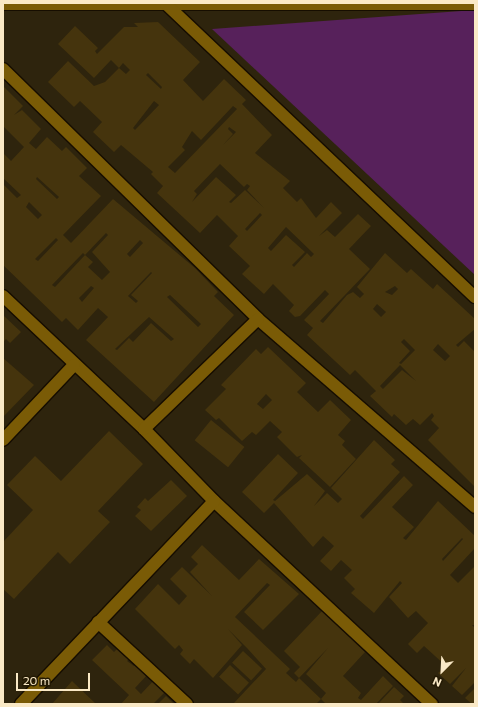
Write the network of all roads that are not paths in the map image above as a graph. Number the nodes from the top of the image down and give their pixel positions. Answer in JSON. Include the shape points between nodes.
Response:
{"nodes":[{"id":1,"x":3,"y":4,"type":"edge"},
{"id":2,"x":166,"y":4,"type":"junction"},
{"id":3,"x":475,"y":4,"type":"edge"},
{"id":4,"x":3,"y":69,"type":"edge"},
{"id":5,"x":3,"y":296,"type":"edge"},
{"id":6,"x":475,"y":297,"type":"edge"},
{"id":7,"x":258,"y":319,"type":"junction"},
{"id":8,"x":74,"y":365,"type":"junction"},
{"id":9,"x":144,"y":429,"type":"junction"},
{"id":10,"x":3,"y":440,"type":"edge"},
{"id":11,"x":214,"y":501,"type":"junction"},
{"id":12,"x":475,"y":507,"type":"edge"},
{"id":13,"x":98,"y":622,"type":"junction"},
{"id":14,"x":21,"y":704,"type":"edge"},
{"id":15,"x":187,"y":704,"type":"edge"},
{"id":16,"x":432,"y":704,"type":"edge"}],
"edges":[{"from":1,"to":2,"type":"street"},
{"from":2,"to":3,"type":"street"},
{"from":2,"to":6,"type":"street"},
{"from":4,"to":7,"type":"street"},
{"from":5,"to":8,"type":"street"},
{"from":7,"to":9,"type":"street"},
{"from":7,"to":12,"type":"street"},
{"from":8,"to":9,"type":"street"},
{"from":8,"to":10,"type":"street"},
{"from":9,"to":11,"type":"street"},
{"from":11,"to":13,"type":"street"},
{"from":11,"to":16,"type":"street"},
{"from":13,"to":14,"type":"street"},
{"from":13,"to":15,"type":"street"}]}
